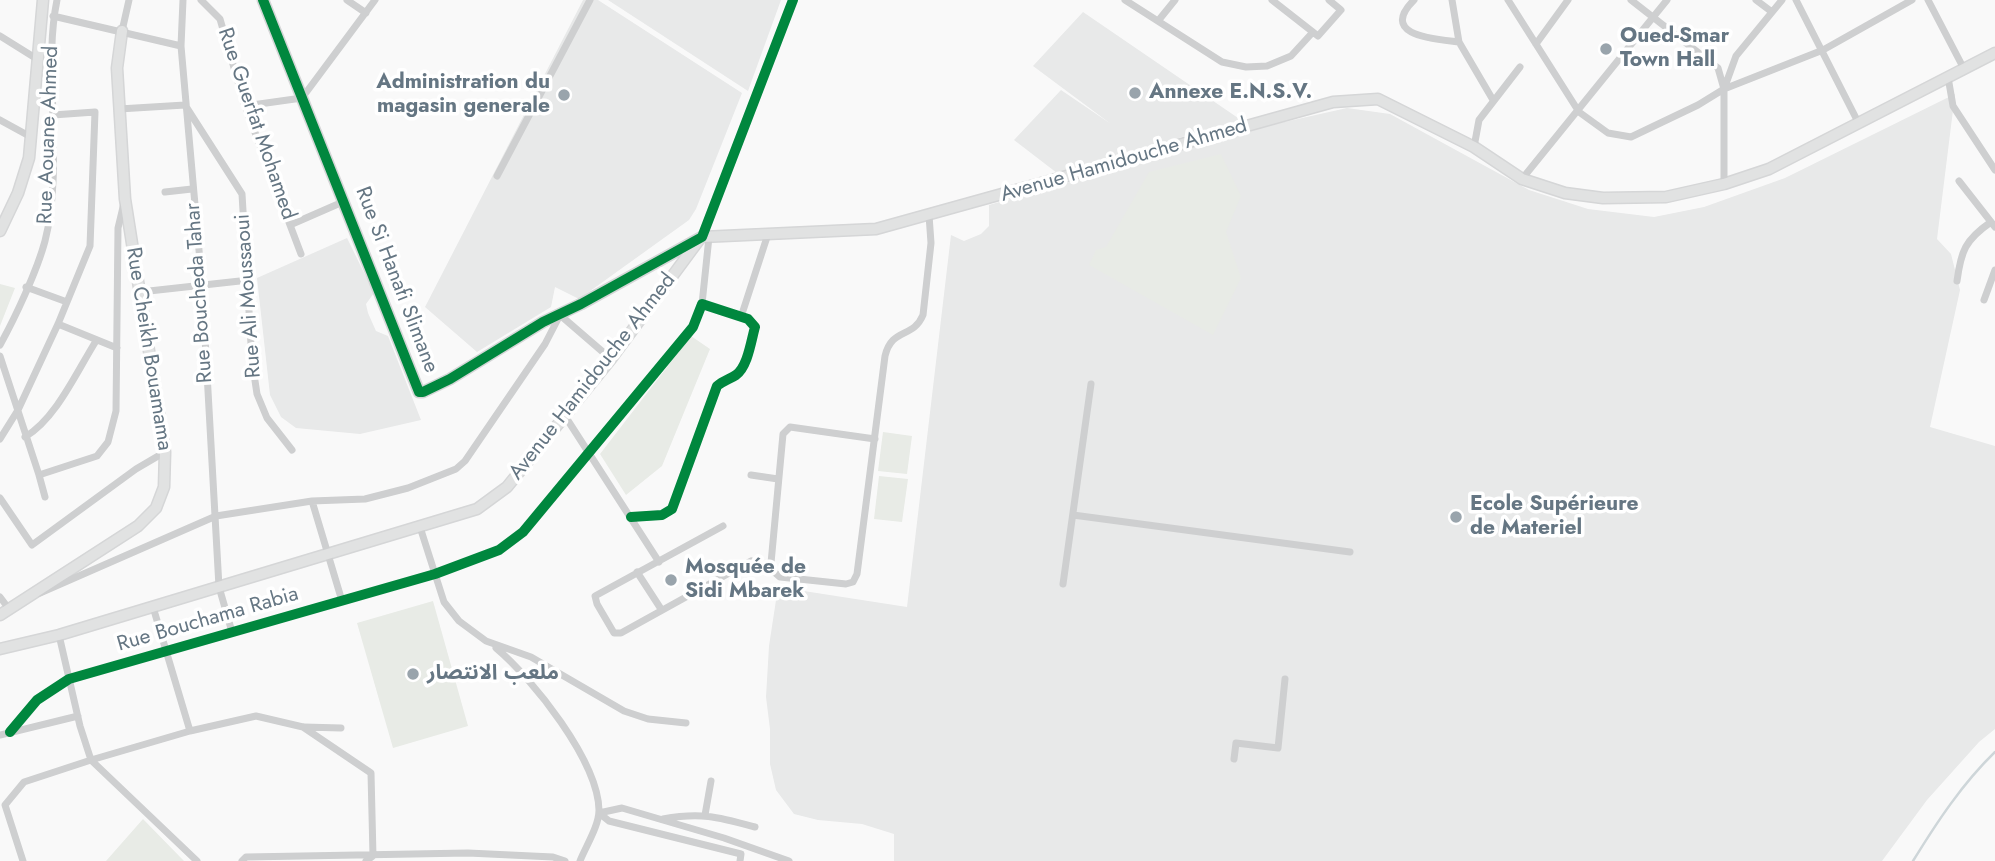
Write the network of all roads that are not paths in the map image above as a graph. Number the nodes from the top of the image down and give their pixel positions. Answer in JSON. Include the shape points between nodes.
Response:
{"nodes":[{"id":1,"x":43,"y":0,"type":"edge"},
{"id":2,"x":57,"y":0,"type":"edge"},
{"id":3,"x":129,"y":0,"type":"edge"},
{"id":4,"x":183,"y":0,"type":"edge"},
{"id":5,"x":201,"y":0,"type":"edge"},
{"id":6,"x":263,"y":0,"type":"edge"},
{"id":7,"x":346,"y":0,"type":"edge"},
{"id":8,"x":375,"y":0,"type":"edge"},
{"id":9,"x":590,"y":0,"type":"edge"},
{"id":10,"x":793,"y":0,"type":"edge"},
{"id":11,"x":1125,"y":0,"type":"edge"},
{"id":12,"x":1175,"y":0,"type":"edge"},
{"id":13,"x":1272,"y":0,"type":"edge"},
{"id":14,"x":1329,"y":0,"type":"edge"},
{"id":15,"x":1414,"y":0,"type":"edge"},
{"id":16,"x":1452,"y":0,"type":"edge"},
{"id":17,"x":1508,"y":0,"type":"edge"},
{"id":18,"x":1568,"y":0,"type":"edge"},
{"id":19,"x":1631,"y":0,"type":"edge"},
{"id":20,"x":1668,"y":0,"type":"edge"},
{"id":21,"x":1756,"y":0,"type":"edge"},
{"id":22,"x":1782,"y":0,"type":"edge"},
{"id":23,"x":1796,"y":0,"type":"edge"},
{"id":24,"x":1912,"y":0,"type":"edge"},
{"id":25,"x":1928,"y":0,"type":"edge"},
{"id":26,"x":1772,"y":12,"type":"junction"},
{"id":27,"x":366,"y":13,"type":"junction"},
{"id":28,"x":53,"y":16,"type":"junction"},
{"id":29,"x":1654,"y":18,"type":"junction"},
{"id":30,"x":1158,"y":21,"type":"junction"},
{"id":31,"x":122,"y":31,"type":"junction"},
{"id":32,"x":1313,"y":32,"type":"junction"},
{"id":33,"x":0,"y":36,"type":"edge"},
{"id":34,"x":1459,"y":43,"type":"junction"},
{"id":35,"x":1536,"y":44,"type":"junction"},
{"id":36,"x":181,"y":46,"type":"junction"},
{"id":37,"x":1823,"y":50,"type":"junction"},
{"id":38,"x":1995,"y":53,"type":"edge"},
{"id":39,"x":37,"y":59,"type":"junction"},
{"id":40,"x":1520,"y":68,"type":"dead end"},
{"id":41,"x":1964,"y":69,"type":"junction"},
{"id":42,"x":1948,"y":76,"type":"junction"},
{"id":43,"x":1724,"y":89,"type":"junction"},
{"id":44,"x":302,"y":98,"type":"junction"},
{"id":45,"x":1493,"y":100,"type":"junction"},
{"id":46,"x":185,"y":105,"type":"junction"},
{"id":47,"x":245,"y":106,"type":"junction"},
{"id":48,"x":119,"y":108,"type":"junction"},
{"id":49,"x":1579,"y":112,"type":"junction"},
{"id":50,"x":53,"y":116,"type":"junction"},
{"id":51,"x":0,"y":120,"type":"edge"},
{"id":52,"x":1858,"y":122,"type":"junction"},
{"id":53,"x":31,"y":137,"type":"junction"},
{"id":54,"x":1474,"y":147,"type":"junction"},
{"id":55,"x":1995,"y":170,"type":"edge"},
{"id":56,"x":497,"y":176,"type":"dead end"},
{"id":57,"x":1522,"y":179,"type":"junction"},
{"id":58,"x":1959,"y":181,"type":"dead end"},
{"id":59,"x":1724,"y":184,"type":"junction"},
{"id":60,"x":192,"y":189,"type":"junction"},
{"id":61,"x":166,"y":192,"type":"dead end"},
{"id":62,"x":125,"y":199,"type":"junction"},
{"id":63,"x":345,"y":201,"type":"junction"},
{"id":64,"x":929,"y":215,"type":"junction"},
{"id":65,"x":290,"y":225,"type":"junction"},
{"id":66,"x":1993,"y":225,"type":"edge"},
{"id":67,"x":0,"y":232,"type":"edge"},
{"id":68,"x":768,"y":234,"type":"junction"},
{"id":69,"x":705,"y":237,"type":"junction"},
{"id":70,"x":302,"y":254,"type":"dead end"},
{"id":71,"x":1995,"y":270,"type":"edge"},
{"id":72,"x":249,"y":280,"type":"junction"},
{"id":73,"x":1957,"y":281,"type":"dead end"},
{"id":74,"x":202,"y":284,"type":"junction"},
{"id":75,"x":26,"y":287,"type":"junction"},
{"id":76,"x":140,"y":292,"type":"junction"},
{"id":77,"x":1984,"y":300,"type":"dead end"},
{"id":78,"x":67,"y":302,"type":"junction"},
{"id":79,"x":702,"y":304,"type":"junction"},
{"id":80,"x":560,"y":315,"type":"junction"},
{"id":81,"x":741,"y":317,"type":"junction"},
{"id":82,"x":58,"y":324,"type":"junction"},
{"id":83,"x":96,"y":341,"type":"junction"},
{"id":84,"x":0,"y":345,"type":"edge"},
{"id":85,"x":117,"y":348,"type":"junction"},
{"id":86,"x":0,"y":356,"type":"edge"},
{"id":87,"x":611,"y":359,"type":"junction"},
{"id":88,"x":1091,"y":384,"type":"dead end"},
{"id":89,"x":18,"y":410,"type":"junction"},
{"id":90,"x":565,"y":416,"type":"junction"},
{"id":91,"x":25,"y":437,"type":"junction"},
{"id":92,"x":0,"y":439,"type":"edge"},
{"id":93,"x":875,"y":439,"type":"junction"},
{"id":94,"x":292,"y":450,"type":"dead end"},
{"id":95,"x":165,"y":452,"type":"junction"},
{"id":96,"x":590,"y":453,"type":"junction"},
{"id":97,"x":39,"y":475,"type":"junction"},
{"id":98,"x":751,"y":475,"type":"dead end"},
{"id":99,"x":778,"y":479,"type":"junction"},
{"id":100,"x":45,"y":497,"type":"dead end"},
{"id":101,"x":0,"y":498,"type":"edge"},
{"id":102,"x":312,"y":501,"type":"junction"},
{"id":103,"x":1073,"y":515,"type":"junction"},
{"id":104,"x":216,"y":516,"type":"junction"},
{"id":105,"x":631,"y":517,"type":"junction"},
{"id":106,"x":723,"y":526,"type":"dead end"},
{"id":107,"x":420,"y":527,"type":"junction"},
{"id":108,"x":1350,"y":552,"type":"dead end"},
{"id":109,"x":329,"y":555,"type":"junction"},
{"id":110,"x":751,"y":561,"type":"dead end"},
{"id":111,"x":659,"y":562,"type":"junction"},
{"id":112,"x":637,"y":572,"type":"junction"},
{"id":113,"x":435,"y":574,"type":"junction"},
{"id":114,"x":1063,"y":583,"type":"dead end"},
{"id":115,"x":219,"y":587,"type":"junction"},
{"id":116,"x":0,"y":597,"type":"edge"},
{"id":117,"x":342,"y":601,"type":"junction"},
{"id":118,"x":20,"y":602,"type":"junction"},
{"id":119,"x":153,"y":607,"type":"junction"},
{"id":120,"x":661,"y":609,"type":"junction"},
{"id":121,"x":5,"y":612,"type":"edge"},
{"id":122,"x":232,"y":632,"type":"junction"},
{"id":123,"x":59,"y":635,"type":"junction"},
{"id":124,"x":493,"y":645,"type":"junction"},
{"id":125,"x":0,"y":649,"type":"edge"},
{"id":126,"x":165,"y":653,"type":"junction"},
{"id":127,"x":69,"y":679,"type":"junction"},
{"id":128,"x":1285,"y":679,"type":"dead end"},
{"id":129,"x":78,"y":716,"type":"junction"},
{"id":130,"x":686,"y":723,"type":"dead end"},
{"id":131,"x":303,"y":727,"type":"junction"},
{"id":132,"x":341,"y":728,"type":"dead end"},
{"id":133,"x":190,"y":731,"type":"junction"},
{"id":134,"x":10,"y":732,"type":"junction"},
{"id":135,"x":0,"y":735,"type":"edge"},
{"id":136,"x":1234,"y":759,"type":"dead end"},
{"id":137,"x":91,"y":760,"type":"junction"},
{"id":138,"x":711,"y":781,"type":"dead end"},
{"id":139,"x":599,"y":813,"type":"junction"},
{"id":140,"x":705,"y":815,"type":"junction"},
{"id":141,"x":660,"y":819,"type":"junction"},
{"id":142,"x":755,"y":827,"type":"dead end"},
{"id":143,"x":468,"y":853,"type":"junction"},
{"id":144,"x":415,"y":855,"type":"junction"},
{"id":145,"x":370,"y":858,"type":"edge"},
{"id":146,"x":23,"y":861,"type":"edge"},
{"id":147,"x":197,"y":861,"type":"edge"},
{"id":148,"x":242,"y":861,"type":"edge"},
{"id":149,"x":422,"y":861,"type":"edge"},
{"id":150,"x":459,"y":861,"type":"edge"},
{"id":151,"x":565,"y":861,"type":"edge"},
{"id":152,"x":580,"y":861,"type":"edge"},
{"id":153,"x":740,"y":861,"type":"edge"},
{"id":154,"x":789,"y":861,"type":"edge"}],
"edges":[{"from":1,"to":39,"type":"main road"},
{"from":2,"to":28,"type":"street","name":"Rue Aouane Ahmed"},
{"from":3,"to":31,"type":"street","name":"Rue Cheikh Bouamama"},
{"from":4,"to":36,"type":"street","name":"Rue Boucheda Tahar"},
{"from":5,"to":47,"type":"street","name":"Rue Guerfat Mohamed","via":[[220,19]]},
{"from":6,"to":44,"type":"main road","name":"Rue Si Hanafi Slimane"},
{"from":7,"to":27,"type":"street"},
{"from":8,"to":27,"type":"street"},
{"from":9,"to":56,"type":"street"},
{"from":10,"to":69,"type":"street","name":"Rue Bouchama Rabia"},
{"from":11,"to":30,"type":"street"},
{"from":12,"to":30,"type":"street"},
{"from":13,"to":32,"type":"street"},
{"from":14,"to":32,"type":"street","via":[[1341,10],[1318,36]]},
{"from":15,"to":34,"type":"street","via":[[1402,16],[1408,32]]},
{"from":16,"to":34,"type":"street"},
{"from":17,"to":35,"type":"street"},
{"from":18,"to":35,"type":"street"},
{"from":19,"to":29,"type":"street"},
{"from":20,"to":29,"type":"street"},
{"from":21,"to":26,"type":"street"},
{"from":22,"to":26,"type":"street"},
{"from":23,"to":37,"type":"street"},
{"from":24,"to":37,"type":"street"},
{"from":25,"to":41,"type":"street"},
{"from":26,"to":43,"type":"street","via":[[1735,56]]},
{"from":27,"to":44,"type":"street"},
{"from":28,"to":31,"type":"street"},
{"from":28,"to":50,"type":"street","name":"Rue Aouane Ahmed"},
{"from":29,"to":43,"type":"street","via":[[1718,68]]},
{"from":29,"to":49,"type":"street"},
{"from":30,"to":32,"type":"street","via":[[1222,62],[1246,67],[1267,66],[1291,56]]},
{"from":31,"to":36,"type":"street"},
{"from":31,"to":48,"type":"main road","name":"Rue Cheikh Bouamama","via":[[117,68]]},
{"from":33,"to":39,"type":"street"},
{"from":34,"to":45,"type":"street"},
{"from":35,"to":49,"type":"street"},
{"from":36,"to":46,"type":"street","name":"Rue Boucheda Tahar"},
{"from":37,"to":43,"type":"street"},
{"from":37,"to":52,"type":"street"},
{"from":38,"to":41,"type":"main road","name":"Avenue Hamidouche Ahmed"},
{"from":39,"to":53,"type":"main road"},
{"from":40,"to":45,"type":"street"},
{"from":41,"to":42,"type":"main road","name":"Avenue Hamidouche Ahmed"},
{"from":42,"to":52,"type":"main road","name":"Avenue Hamidouche Ahmed"},
{"from":42,"to":55,"type":"street","via":[[1953,106]]},
{"from":43,"to":49,"type":"street","via":[[1631,137],[1608,133]]},
{"from":43,"to":59,"type":"street"},
{"from":44,"to":47,"type":"street"},
{"from":44,"to":63,"type":"main road","name":"Rue Si Hanafi Slimane"},
{"from":45,"to":54,"type":"street","via":[[1479,120]]},
{"from":46,"to":48,"type":"street"},
{"from":46,"to":60,"type":"street","name":"Rue Boucheda Tahar"},
{"from":46,"to":72,"type":"street","name":"Rue Ali Moussaoui","via":[[242,194]]},
{"from":47,"to":65,"type":"street","name":"Rue Guerfat Mohamed"},
{"from":48,"to":62,"type":"main road","name":"Rue Cheikh Bouamama"},
{"from":49,"to":57,"type":"street"},
{"from":50,"to":75,"type":"street","name":"Rue Aouane Ahmed","via":[[50,211],[44,243]]},
{"from":50,"to":78,"type":"street","via":[[95,112],[90,246]]},
{"from":51,"to":53,"type":"street"},
{"from":52,"to":59,"type":"main road","name":"Avenue Hamidouche Ahmed","via":[[1769,169]]},
{"from":53,"to":67,"type":"main road","via":[[18,193]]},
{"from":54,"to":57,"type":"main road","name":"Avenue Hamidouche Ahmed"},
{"from":54,"to":64,"type":"main road","name":"Avenue Hamidouche Ahmed","via":[[1378,99],[1332,102]]},
{"from":57,"to":59,"type":"main road","name":"Avenue Hamidouche Ahmed","via":[[1565,193],[1603,198],[1666,198]]},
{"from":58,"to":66,"type":"street"},
{"from":60,"to":61,"type":"street"},
{"from":60,"to":74,"type":"street","name":"Rue Boucheda Tahar"},
{"from":62,"to":76,"type":"main road","name":"Rue Cheikh Bouamama"},
{"from":62,"to":85,"type":"street","via":[[118,228]]},
{"from":63,"to":65,"type":"street"},
{"from":63,"to":80,"type":"main road","name":"Rue Si Hanafi Slimane","via":[[419,392],[436,387]]},
{"from":64,"to":68,"type":"main road","name":"Avenue Hamidouche Ahmed","via":[[876,229]]},
{"from":64,"to":93,"type":"street","via":[[931,243],[923,315],[912,330],[888,344]]},
{"from":65,"to":70,"type":"street","name":"Rue Guerfat Mohamed"},
{"from":66,"to":73,"type":"street","via":[[1966,244]]},
{"from":68,"to":69,"type":"main road","name":"Avenue Hamidouche Ahmed"},
{"from":68,"to":81,"type":"street"},
{"from":69,"to":79,"type":"street","name":"Rue Bouchama Rabia"},
{"from":69,"to":80,"type":"main road","name":"Rue Si Hanafi Slimane"},
{"from":69,"to":87,"type":"main road","name":"Avenue Hamidouche Ahmed"},
{"from":71,"to":77,"type":"street"},
{"from":72,"to":74,"type":"street"},
{"from":72,"to":94,"type":"street","name":"Rue Ali Moussaoui","via":[[257,394],[267,418]]},
{"from":74,"to":76,"type":"street"},
{"from":74,"to":104,"type":"street","name":"Rue Boucheda Tahar"},
{"from":75,"to":78,"type":"street"},
{"from":75,"to":84,"type":"street","name":"Rue Aouane Ahmed"},
{"from":76,"to":95,"type":"main road","name":"Rue Cheikh Bouamama"},
{"from":78,"to":82,"type":"street"},
{"from":79,"to":81,"type":"street"},
{"from":79,"to":96,"type":"street","name":"Rue Bouchama Rabia","via":[[694,327]]},
{"from":80,"to":87,"type":"street"},
{"from":80,"to":102,"type":"street","via":[[545,344],[460,466],[408,488],[365,499]]},
{"from":81,"to":105,"type":"street","via":[[755,327],[742,368],[717,386],[672,509],[662,515]]},
{"from":82,"to":83,"type":"street"},
{"from":82,"to":89,"type":"street"},
{"from":83,"to":85,"type":"street"},
{"from":83,"to":91,"type":"street","via":[[52,411]]},
{"from":85,"to":97,"type":"street","via":[[117,411],[108,442],[97,456]]},
{"from":86,"to":89,"type":"street"},
{"from":87,"to":90,"type":"main road","name":"Avenue Hamidouche Ahmed"},
{"from":88,"to":103,"type":"street"},
{"from":89,"to":91,"type":"street"},
{"from":89,"to":92,"type":"street"},
{"from":90,"to":96,"type":"street"},
{"from":90,"to":107,"type":"main road","name":"Avenue Hamidouche Ahmed","via":[[507,487],[477,509]]},
{"from":91,"to":97,"type":"street"},
{"from":93,"to":99,"type":"street","via":[[790,427],[783,434]]},
{"from":93,"to":99,"type":"street","via":[[853,582],[780,577],[773,571]]},
{"from":95,"to":101,"type":"street","via":[[32,545]]},
{"from":95,"to":118,"type":"main road","name":"Rue Cheikh Bouamama","via":[[164,486],[156,508],[138,526]]},
{"from":96,"to":105,"type":"street"},
{"from":96,"to":113,"type":"street","name":"Rue Bouchama Rabia","via":[[523,533],[499,550]]},
{"from":97,"to":100,"type":"street"},
{"from":98,"to":99,"type":"street"},
{"from":102,"to":104,"type":"street"},
{"from":102,"to":109,"type":"street"},
{"from":103,"to":108,"type":"street"},
{"from":103,"to":114,"type":"street"},
{"from":104,"to":115,"type":"street","name":"Rue Boucheda Tahar"},
{"from":104,"to":118,"type":"street"},
{"from":105,"to":111,"type":"street"},
{"from":106,"to":111,"type":"street"},
{"from":107,"to":109,"type":"main road","name":"Avenue Hamidouche Ahmed"},
{"from":107,"to":113,"type":"street"},
{"from":109,"to":115,"type":"main road","name":"Avenue Hamidouche Ahmed"},
{"from":109,"to":117,"type":"street"},
{"from":110,"to":120,"type":"street"},
{"from":111,"to":112,"type":"street"},
{"from":112,"to":120,"type":"street"},
{"from":112,"to":120,"type":"street","via":[[596,596],[614,633]]},
{"from":113,"to":117,"type":"street","name":"Rue Bouchama Rabia"},
{"from":113,"to":124,"type":"street","via":[[444,602],[459,621]]},
{"from":115,"to":119,"type":"main road","name":"Avenue Hamidouche Ahmed"},
{"from":115,"to":122,"type":"street","name":"Rue Boucheda Tahar"},
{"from":116,"to":121,"type":"street"},
{"from":117,"to":122,"type":"street","name":"Rue Bouchama Rabia"},
{"from":118,"to":121,"type":"main road","name":"Rue Cheikh Bouamama"},
{"from":119,"to":123,"type":"main road","name":"Avenue Hamidouche Ahmed"},
{"from":119,"to":126,"type":"street"},
{"from":122,"to":126,"type":"street","name":"Rue Bouchama Rabia"},
{"from":123,"to":125,"type":"main road","name":"Avenue Hamidouche Ahmed"},
{"from":123,"to":127,"type":"street"},
{"from":124,"to":130,"type":"street","via":[[531,657],[624,711]]},
{"from":124,"to":139,"type":"street","via":[[513,662],[577,746],[596,789]]},
{"from":126,"to":127,"type":"street","name":"Rue Bouchama Rabia"},
{"from":126,"to":133,"type":"street"},
{"from":127,"to":129,"type":"street"},
{"from":127,"to":134,"type":"street","name":"Rue Bouchama Rabia","via":[[37,700]]},
{"from":128,"to":136,"type":"street","via":[[1278,748],[1236,743]]},
{"from":129,"to":134,"type":"street"},
{"from":129,"to":137,"type":"street"},
{"from":131,"to":132,"type":"street"},
{"from":131,"to":133,"type":"street","via":[[256,716]]},
{"from":131,"to":145,"type":"street","via":[[371,773]]},
{"from":133,"to":137,"type":"street"},
{"from":134,"to":135,"type":"street"},
{"from":137,"to":146,"type":"street","via":[[24,782],[5,805]]},
{"from":137,"to":147,"type":"street"},
{"from":138,"to":140,"type":"street"},
{"from":139,"to":141,"type":"street","via":[[622,808]]},
{"from":139,"to":152,"type":"street"},
{"from":139,"to":153,"type":"street","via":[[609,821],[741,854]]},
{"from":140,"to":141,"type":"street"},
{"from":140,"to":142,"type":"street"},
{"from":141,"to":154,"type":"street"},
{"from":143,"to":144,"type":"street"},
{"from":143,"to":150,"type":"street"},
{"from":143,"to":151,"type":"street"},
{"from":144,"to":145,"type":"street"},
{"from":144,"to":149,"type":"street"},
{"from":145,"to":148,"type":"street","via":[[246,857]]}]}
